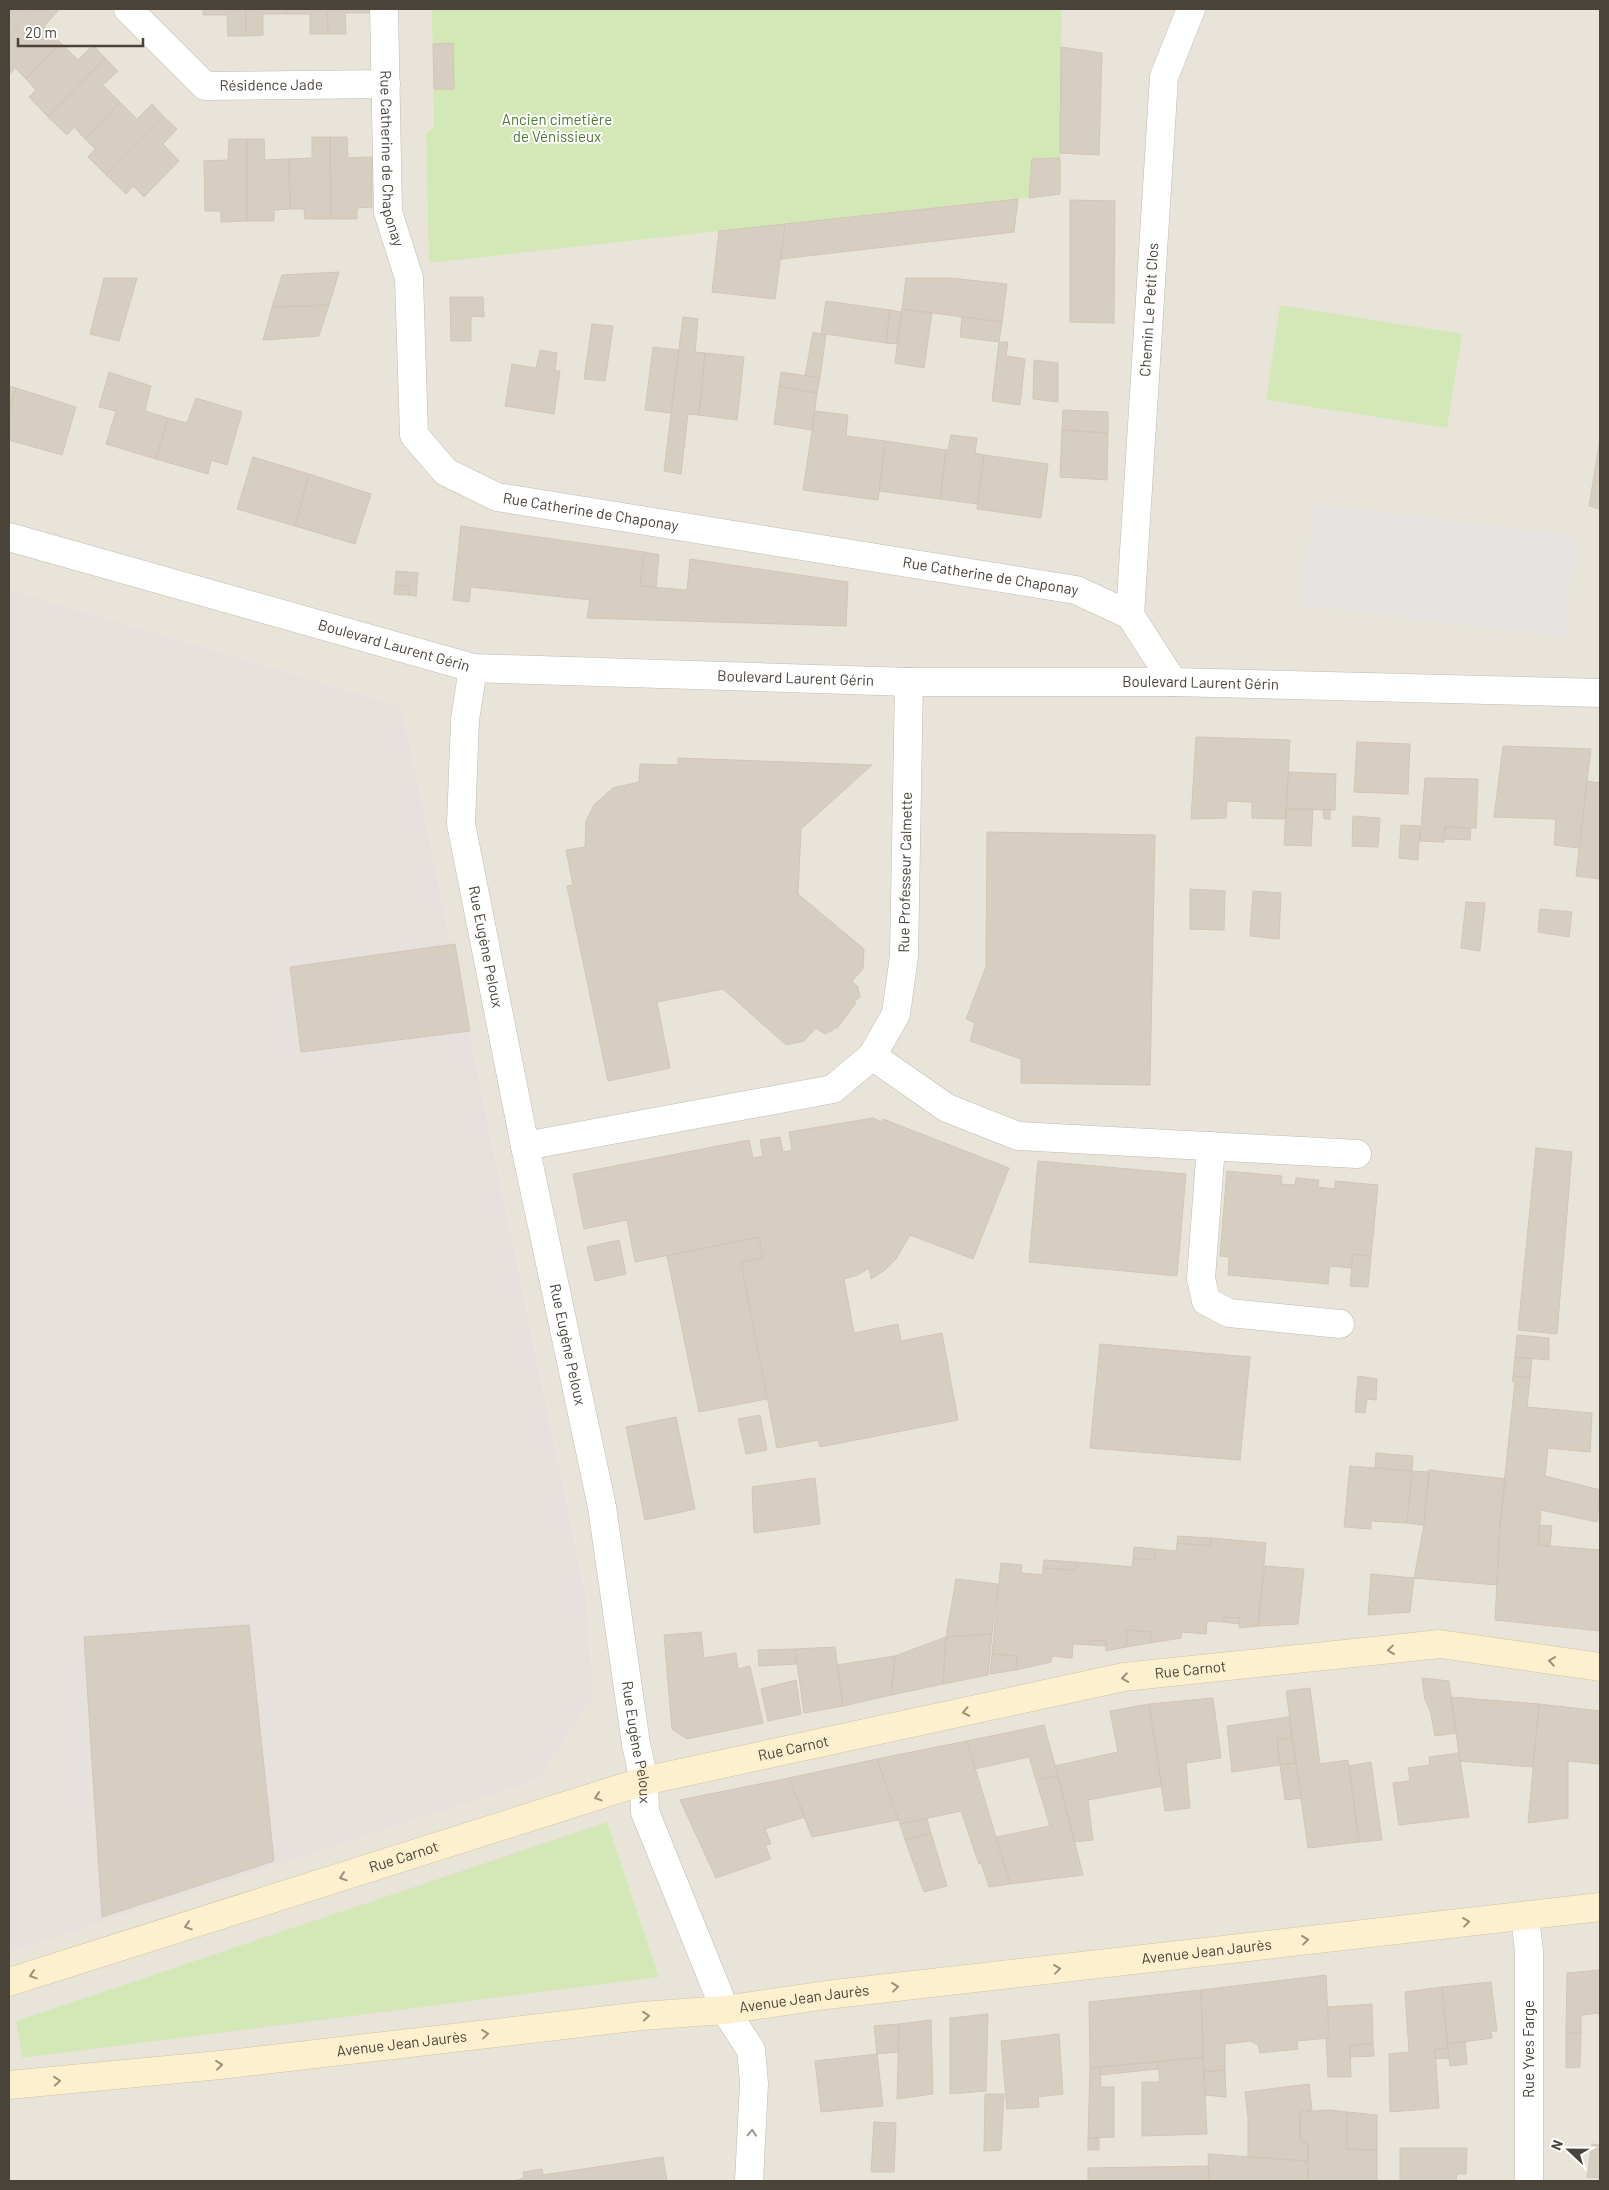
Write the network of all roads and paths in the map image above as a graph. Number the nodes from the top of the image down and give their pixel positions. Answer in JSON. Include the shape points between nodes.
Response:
{"nodes":[{"id":1,"x":128,"y":9,"type":"edge"},
{"id":2,"x":384,"y":9,"type":"edge"},
{"id":3,"x":1191,"y":9,"type":"edge"},
{"id":4,"x":386,"y":84,"type":"junction"},
{"id":5,"x":9,"y":537,"type":"edge"},
{"id":6,"x":1130,"y":615,"type":"junction"},
{"id":7,"x":473,"y":668,"type":"junction"},
{"id":8,"x":909,"y":682,"type":"junction"},
{"id":9,"x":1173,"y":682,"type":"junction"},
{"id":10,"x":1600,"y":693,"type":"edge"},
{"id":11,"x":872,"y":1056,"type":"junction"},
{"id":12,"x":525,"y":1146,"type":"junction"},
{"id":13,"x":1211,"y":1146,"type":"junction"},
{"id":14,"x":1357,"y":1154,"type":"dead end"},
{"id":15,"x":1340,"y":1324,"type":"dead end"},
{"id":16,"x":1600,"y":1667,"type":"edge"},
{"id":17,"x":644,"y":1781,"type":"junction"},
{"id":18,"x":1600,"y":1907,"type":"edge"},
{"id":19,"x":1525,"y":1916,"type":"junction"},
{"id":20,"x":9,"y":1982,"type":"edge"},
{"id":21,"x":726,"y":2010,"type":"junction"},
{"id":22,"x":9,"y":2085,"type":"edge"},
{"id":23,"x":749,"y":2181,"type":"edge"},
{"id":24,"x":1529,"y":2181,"type":"edge"}],
"edges":[{"from":1,"to":4,"type":"street","name":"Résidence Jade","via":[[205,86]]},
{"from":2,"to":4,"type":"street","name":"Rue Catherine de Chaponay"},
{"from":3,"to":6,"type":"street","name":"Chemin Le Petit Clos","via":[[1164,77]]},
{"from":4,"to":6,"type":"street","name":"Rue Catherine de Chaponay","via":[[388,212],[409,278],[414,435],[446,472],[497,497],[1076,590]]},
{"from":5,"to":7,"type":"street","name":"Boulevard Laurent Gérin"},
{"from":6,"to":9,"type":"street"},
{"from":7,"to":8,"type":"street","name":"Boulevard Laurent Gérin"},
{"from":7,"to":12,"type":"street","name":"Rue Eugène Peloux","via":[[465,720],[461,824]]},
{"from":8,"to":9,"type":"street","name":"Boulevard Laurent Gérin"},
{"from":8,"to":11,"type":"street","name":"Rue Professeur Calmette","via":[[904,956],[896,1014]]},
{"from":9,"to":10,"type":"street","name":"Boulevard Laurent Gérin"},
{"from":11,"to":12,"type":"street","name":"Rue Professeur Calmette","via":[[833,1089]]},
{"from":11,"to":13,"type":"street","via":[[947,1108],[1018,1136]]},
{"from":12,"to":17,"type":"street","name":"Rue Eugène Peloux","via":[[602,1507]]},
{"from":13,"to":14,"type":"street"},
{"from":13,"to":15,"type":"street","via":[[1200,1278],[1206,1301],[1229,1313]]},
{"from":16,"to":17,"type":"main road","name":"Rue Carnot","one_way":true,"via":[[1440,1644],[1124,1677]]},
{"from":17,"to":20,"type":"main road","name":"Rue Carnot","one_way":true},
{"from":17,"to":21,"type":"street","name":"Rue Eugène Peloux","via":[[645,1812]]},
{"from":18,"to":19,"type":"main road","name":"Avenue Jean Jaurès"},
{"from":21,"to":19,"type":"main road","name":"Avenue Jean Jaurès","one_way":true,"via":[[856,1992]]},
{"from":19,"to":24,"type":"street","name":"Rue Yves Farge","via":[[1529,1952]]},
{"from":22,"to":21,"type":"main road","name":"Avenue Jean Jaurès","one_way":true,"via":[[220,2065],[642,2016]]},
{"from":23,"to":21,"type":"street","name":"Rue Eugène Peloux","one_way":true,"via":[[754,2083],[751,2050]]}]}
